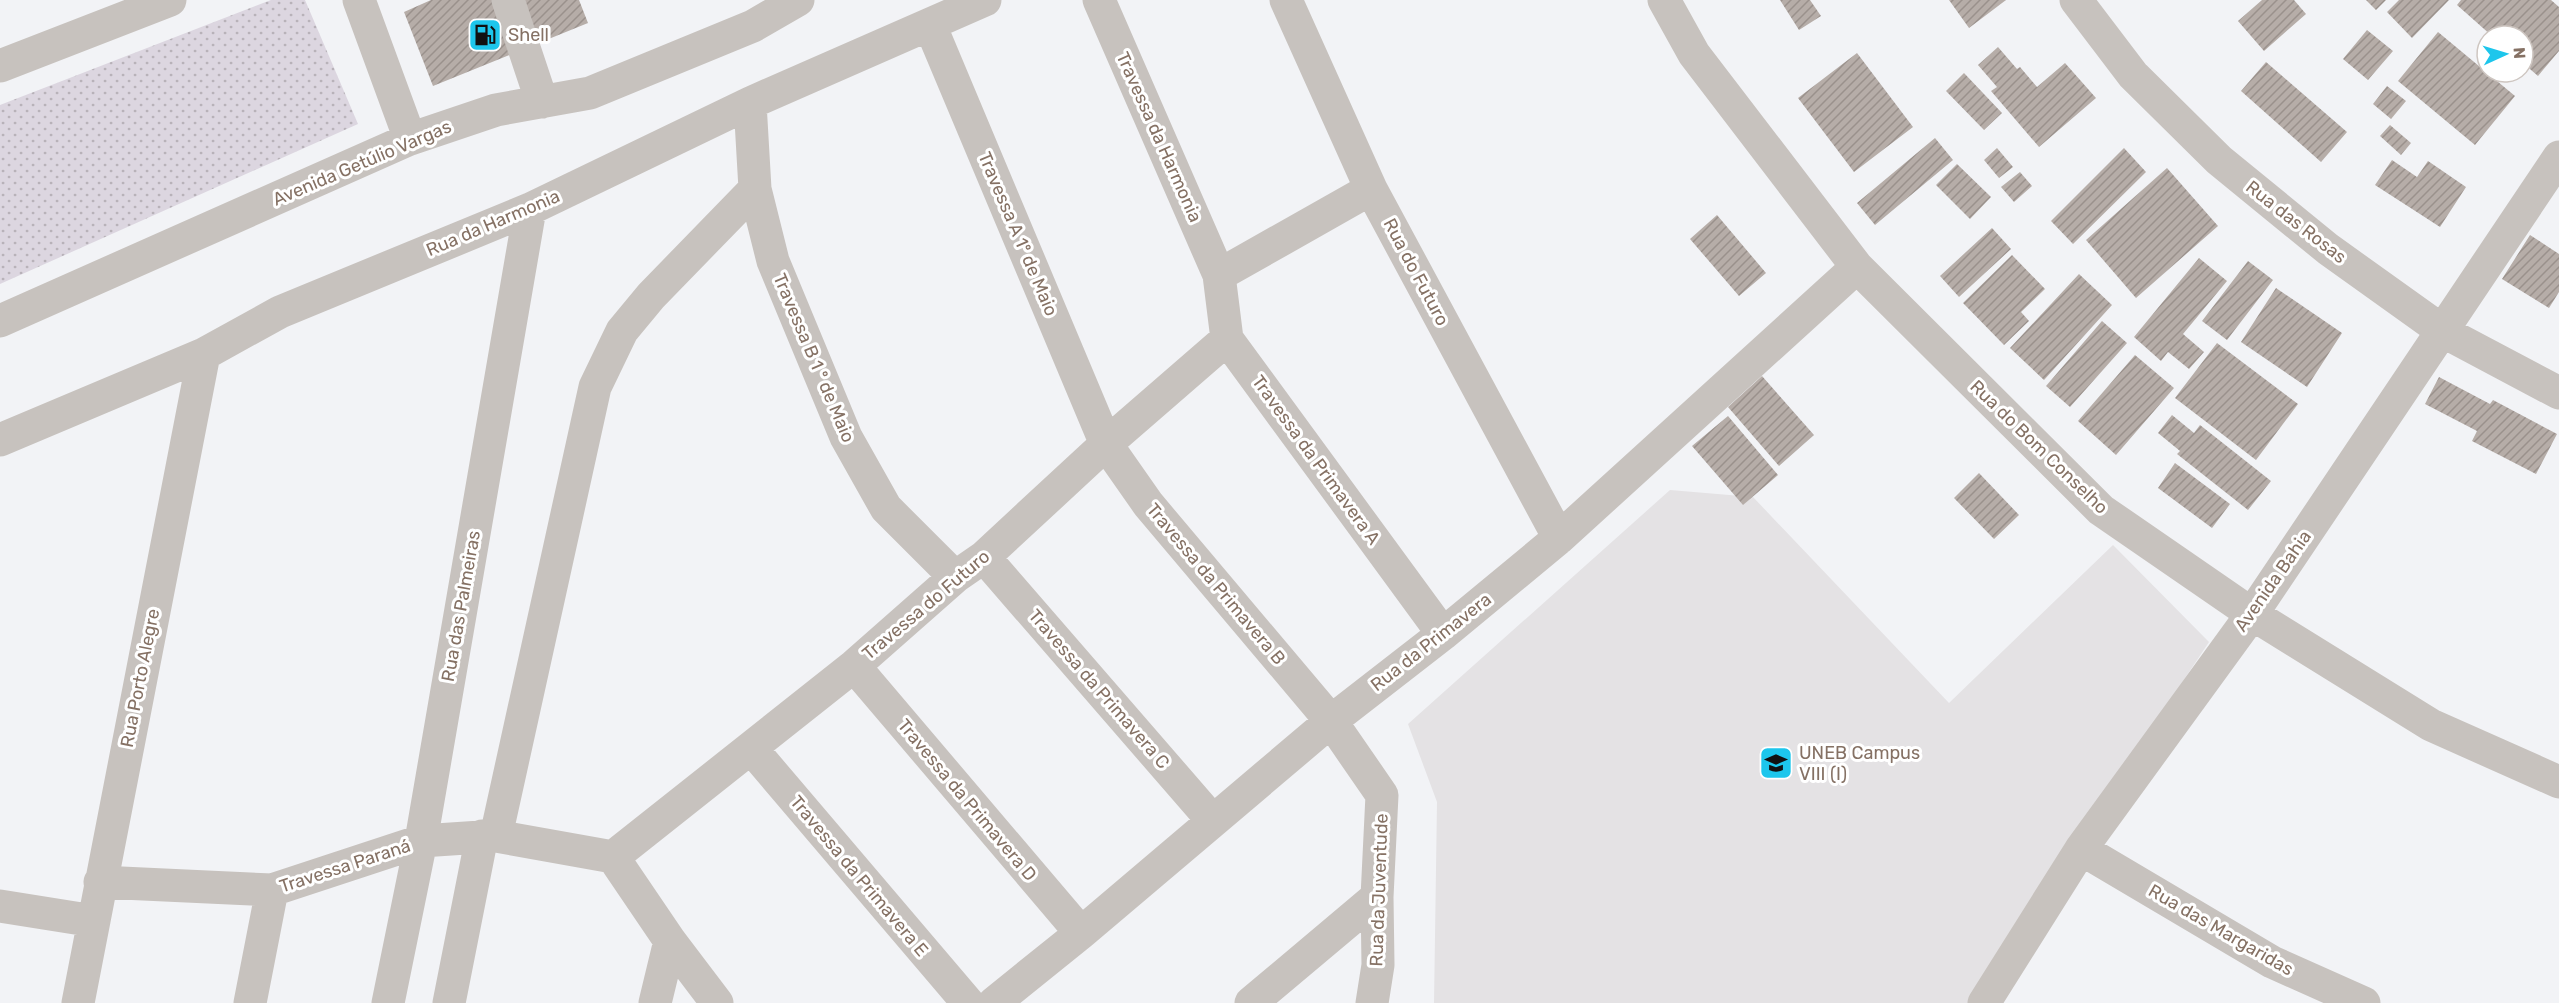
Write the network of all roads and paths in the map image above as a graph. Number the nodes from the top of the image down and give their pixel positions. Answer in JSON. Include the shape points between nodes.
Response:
{"nodes":[{"id":1,"x":170,"y":0,"type":"edge"},
{"id":2,"x":360,"y":0,"type":"edge"},
{"id":3,"x":508,"y":0,"type":"edge"},
{"id":4,"x":798,"y":0,"type":"edge"},
{"id":5,"x":985,"y":0,"type":"edge"},
{"id":6,"x":1099,"y":0,"type":"edge"},
{"id":7,"x":1286,"y":0,"type":"edge"},
{"id":8,"x":1664,"y":0,"type":"edge"},
{"id":9,"x":2076,"y":0,"type":"edge"},
{"id":10,"x":930,"y":25,"type":"junction"},
{"id":11,"x":0,"y":66,"type":"edge"},
{"id":12,"x":542,"y":102,"type":"junction"},
{"id":13,"x":750,"y":103,"type":"junction"},
{"id":14,"x":410,"y":139,"type":"junction"},
{"id":15,"x":2559,"y":157,"type":"edge"},
{"id":16,"x":754,"y":189,"type":"junction"},
{"id":17,"x":1371,"y":189,"type":"junction"},
{"id":18,"x":530,"y":209,"type":"junction"},
{"id":19,"x":1857,"y":267,"type":"junction"},
{"id":20,"x":1219,"y":275,"type":"junction"},
{"id":21,"x":0,"y":321,"type":"edge"},
{"id":22,"x":2444,"y":332,"type":"junction"},
{"id":23,"x":1227,"y":339,"type":"junction"},
{"id":24,"x":204,"y":354,"type":"junction"},
{"id":25,"x":2559,"y":393,"type":"edge"},
{"id":26,"x":0,"y":440,"type":"edge"},
{"id":27,"x":1106,"y":444,"type":"junction"},
{"id":28,"x":1559,"y":538,"type":"junction"},
{"id":29,"x":984,"y":557,"type":"junction"},
{"id":30,"x":955,"y":577,"type":"junction"},
{"id":31,"x":2252,"y":614,"type":"junction"},
{"id":32,"x":1443,"y":634,"type":"junction"},
{"id":33,"x":854,"y":666,"type":"junction"},
{"id":34,"x":1331,"y":721,"type":"junction"},
{"id":35,"x":751,"y":748,"type":"junction"},
{"id":36,"x":2559,"y":782,"type":"edge"},
{"id":37,"x":1213,"y":821,"type":"junction"},
{"id":38,"x":489,"y":836,"type":"junction"},
{"id":39,"x":421,"y":841,"type":"junction"},
{"id":40,"x":2081,"y":849,"type":"junction"},
{"id":41,"x":613,"y":857,"type":"junction"},
{"id":42,"x":100,"y":882,"type":"junction"},
{"id":43,"x":272,"y":890,"type":"junction"},
{"id":44,"x":1377,"y":897,"type":"junction"},
{"id":45,"x":0,"y":906,"type":"edge"},
{"id":46,"x":94,"y":921,"type":"junction"},
{"id":47,"x":1081,"y":933,"type":"junction"},
{"id":48,"x":670,"y":941,"type":"junction"},
{"id":49,"x":78,"y":1003,"type":"edge"},
{"id":50,"x":250,"y":1003,"type":"edge"},
{"id":51,"x":388,"y":1003,"type":"edge"},
{"id":52,"x":449,"y":1003,"type":"edge"},
{"id":53,"x":655,"y":1003,"type":"edge"},
{"id":54,"x":717,"y":1003,"type":"edge"},
{"id":55,"x":968,"y":1003,"type":"edge"},
{"id":56,"x":994,"y":1003,"type":"edge"},
{"id":57,"x":1251,"y":1003,"type":"edge"},
{"id":58,"x":1372,"y":1003,"type":"edge"},
{"id":59,"x":1984,"y":1003,"type":"edge"},
{"id":60,"x":2364,"y":1003,"type":"edge"}],
"edges":[{"from":1,"to":11,"type":"street"},
{"from":2,"to":14,"type":"street"},
{"from":3,"to":12,"type":"street"},
{"from":4,"to":12,"type":"street","name":"Avenida Getúlio Vargas","via":[[753,26],[590,93]]},
{"from":5,"to":10,"type":"street","name":"Rua da Harmonia"},
{"from":6,"to":20,"type":"street","name":"Travessa da Harmonia"},
{"from":7,"to":17,"type":"street","name":"Rua do Futuro"},
{"from":8,"to":19,"type":"street","name":"Rua do Bom Conselho","via":[[1694,54]]},
{"from":9,"to":22,"type":"street","name":"Rua das Rosas","via":[[2133,75],[2219,160],[2328,249]]},
{"from":10,"to":13,"type":"street","name":"Rua da Harmonia"},
{"from":10,"to":27,"type":"street","name":"Travessa A 1º de Maio"},
{"from":12,"to":14,"type":"street","name":"Avenida Getúlio Vargas","via":[[496,110]]},
{"from":13,"to":16,"type":"street","name":"Travessa B 1 º de Maio"},
{"from":13,"to":18,"type":"street","name":"Rua da Harmonia"},
{"from":14,"to":21,"type":"street","name":"Avenida Getúlio Vargas"},
{"from":15,"to":22,"type":"street","name":"Avenida Bahia"},
{"from":16,"to":30,"type":"street","name":"Travessa B 1 º de Maio","via":[[773,261],[846,437],[886,508]]},
{"from":16,"to":38,"type":"street","via":[[651,296],[622,332],[596,387]]},
{"from":17,"to":20,"type":"street"},
{"from":17,"to":28,"type":"street","name":"Rua do Futuro"},
{"from":18,"to":24,"type":"street","name":"Rua da Harmonia","via":[[280,312]]},
{"from":18,"to":39,"type":"street","name":"Rua das Palmeiras"},
{"from":19,"to":28,"type":"street","name":"Rua da Primavera"},
{"from":19,"to":31,"type":"street","name":"Rua do Bom Conselho","via":[[2101,510]]},
{"from":20,"to":23,"type":"street","name":"Travessa da Primavera A"},
{"from":22,"to":25,"type":"street","name":"Rua das Rosas"},
{"from":22,"to":31,"type":"street","name":"Avenida Bahia"},
{"from":23,"to":27,"type":"street","name":"Travessa do Futuro"},
{"from":23,"to":32,"type":"street","name":"Travessa da Primavera A"},
{"from":24,"to":26,"type":"street","name":"Rua da Harmonia"},
{"from":24,"to":42,"type":"street","name":"Rua Porto Alegre"},
{"from":27,"to":29,"type":"street","name":"Travessa do Futuro"},
{"from":27,"to":34,"type":"street","name":"Travessa da Primavera B","via":[[1148,504]]},
{"from":28,"to":32,"type":"street","name":"Rua da Primavera"},
{"from":29,"to":30,"type":"street","name":"Travessa do Futuro"},
{"from":29,"to":37,"type":"street","name":"Travessa da Primavera C"},
{"from":30,"to":33,"type":"street","name":"Travessa do Futuro"},
{"from":31,"to":36,"type":"street","name":"Rua do Bom Conselho","via":[[2431,724]]},
{"from":31,"to":40,"type":"street","name":"Avenida Bahia"},
{"from":32,"to":34,"type":"street","name":"Rua da Primavera"},
{"from":33,"to":35,"type":"street","name":"Travessa do Futuro"},
{"from":33,"to":47,"type":"street","name":"Travessa da Primavera D"},
{"from":34,"to":37,"type":"street","name":"Rua da Primavera"},
{"from":34,"to":44,"type":"street","name":"Rua da Juventude","via":[[1382,795]]},
{"from":35,"to":41,"type":"street","name":"Travessa do Futuro"},
{"from":35,"to":55,"type":"street","name":"Travessa da Primavera E"},
{"from":37,"to":47,"type":"street","name":"Rua da Primavera"},
{"from":38,"to":39,"type":"street","name":"Travessa Paraná"},
{"from":38,"to":41,"type":"street"},
{"from":38,"to":52,"type":"street"},
{"from":39,"to":43,"type":"street","name":"Travessa Paraná"},
{"from":39,"to":51,"type":"street","name":"Rua das Palmeiras"},
{"from":40,"to":59,"type":"street","name":"Avenida Bahia"},
{"from":40,"to":60,"type":"street","name":"Rua das Margaridas","via":[[2272,962]]},
{"from":41,"to":48,"type":"street"},
{"from":42,"to":43,"type":"street","name":"Travessa Paraná"},
{"from":42,"to":46,"type":"street","name":"Rua Porto Alegre"},
{"from":43,"to":50,"type":"street"},
{"from":44,"to":57,"type":"street"},
{"from":44,"to":58,"type":"street","name":"Rua da Juventude","via":[[1378,965]]},
{"from":45,"to":46,"type":"street"},
{"from":46,"to":49,"type":"street","name":"Rua Porto Alegre"},
{"from":47,"to":56,"type":"street","name":"Rua da Primavera"},
{"from":48,"to":53,"type":"street"},
{"from":48,"to":54,"type":"street"}]}
